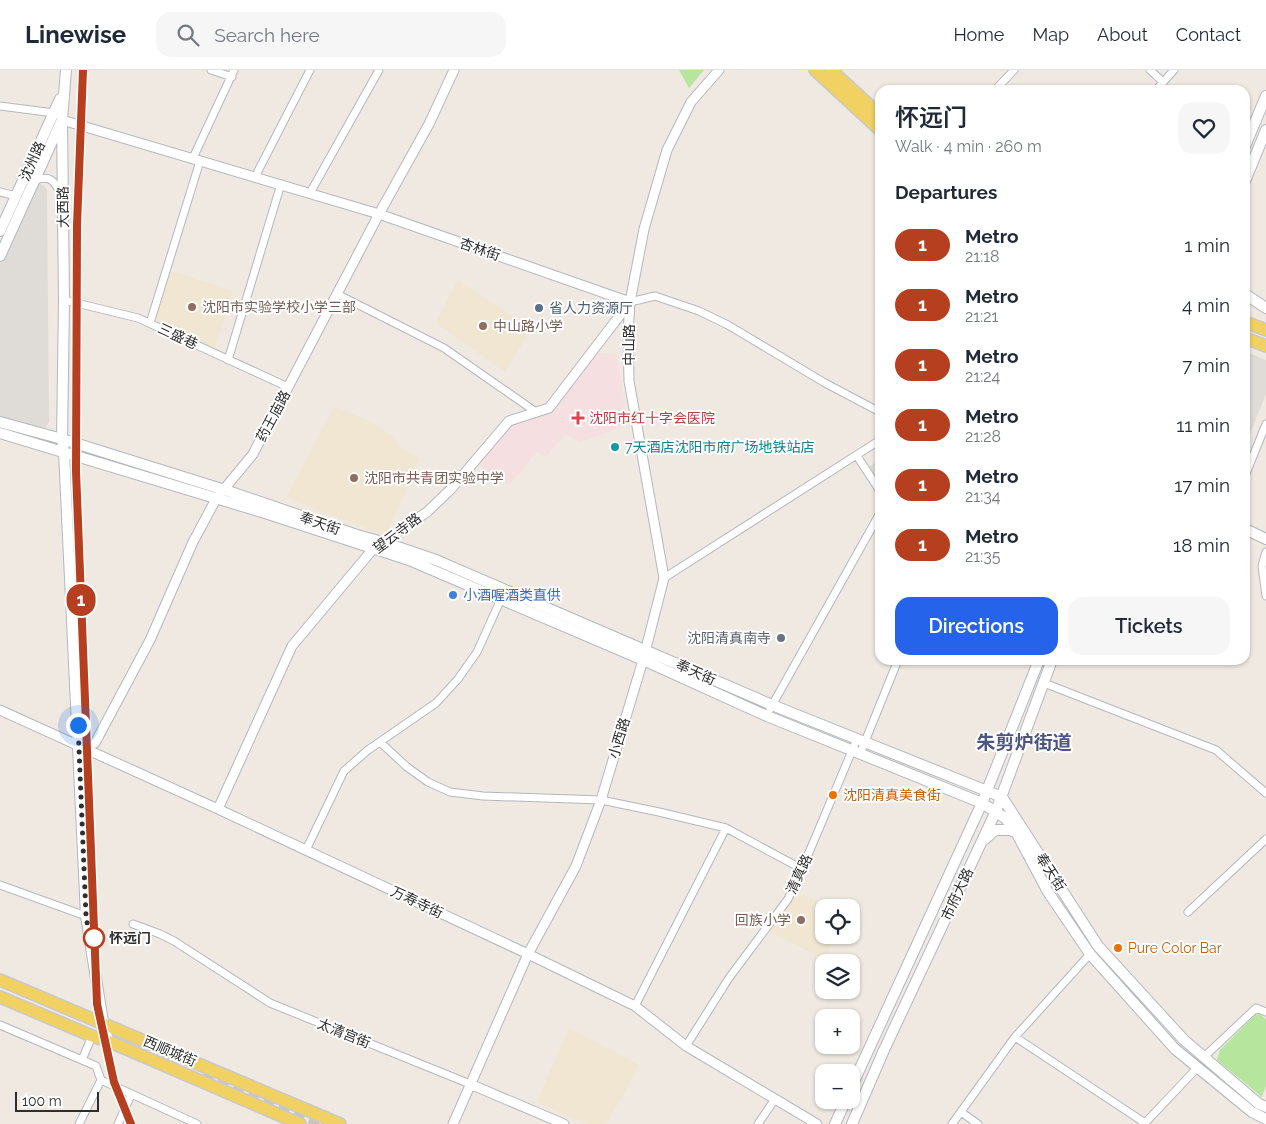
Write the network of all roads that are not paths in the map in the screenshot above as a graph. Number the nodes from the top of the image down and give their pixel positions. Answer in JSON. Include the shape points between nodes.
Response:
{"nodes":[{"id":1,"x":66,"y":70,"type":"edge"},
{"id":2,"x":211,"y":70,"type":"edge"},
{"id":3,"x":310,"y":70,"type":"edge"},
{"id":4,"x":379,"y":70,"type":"edge"},
{"id":5,"x":454,"y":70,"type":"edge"},
{"id":6,"x":719,"y":70,"type":"edge"},
{"id":7,"x":815,"y":70,"type":"edge"},
{"id":8,"x":831,"y":70,"type":"edge"},
{"id":9,"x":1014,"y":70,"type":"edge"},
{"id":10,"x":1150,"y":70,"type":"edge"},
{"id":11,"x":1174,"y":70,"type":"edge"},
{"id":12,"x":233,"y":73,"type":"edge"},
{"id":13,"x":1163,"y":82,"type":"junction"},
{"id":14,"x":1000,"y":85,"type":"edge"},
{"id":15,"x":1160,"y":85,"type":"edge"},
{"id":16,"x":1266,"y":96,"type":"edge"},
{"id":17,"x":0,"y":106,"type":"edge"},
{"id":18,"x":875,"y":110,"type":"edge"},
{"id":19,"x":58,"y":117,"type":"junction"},
{"id":20,"x":875,"y":125,"type":"edge"},
{"id":21,"x":1266,"y":130,"type":"edge"},
{"id":22,"x":1250,"y":134,"type":"edge"},
{"id":23,"x":196,"y":159,"type":"junction"},
{"id":24,"x":1250,"y":169,"type":"edge"},
{"id":25,"x":255,"y":177,"type":"junction"},
{"id":26,"x":34,"y":182,"type":"junction"},
{"id":27,"x":280,"y":184,"type":"junction"},
{"id":28,"x":0,"y":192,"type":"edge"},
{"id":29,"x":310,"y":193,"type":"junction"},
{"id":30,"x":16,"y":196,"type":"junction"},
{"id":31,"x":62,"y":198,"type":"junction"},
{"id":32,"x":379,"y":214,"type":"junction"},
{"id":33,"x":0,"y":231,"type":"edge"},
{"id":34,"x":0,"y":256,"type":"edge"},
{"id":35,"x":337,"y":294,"type":"junction"},
{"id":36,"x":1250,"y":297,"type":"edge"},
{"id":37,"x":64,"y":300,"type":"junction"},
{"id":38,"x":630,"y":302,"type":"junction"},
{"id":39,"x":1266,"y":308,"type":"edge"},
{"id":40,"x":150,"y":323,"type":"junction"},
{"id":41,"x":1250,"y":324,"type":"edge"},
{"id":42,"x":1266,"y":330,"type":"edge"},
{"id":43,"x":1250,"y":340,"type":"edge"},
{"id":44,"x":1266,"y":346,"type":"edge"},
{"id":45,"x":228,"y":360,"type":"junction"},
{"id":46,"x":288,"y":387,"type":"junction"},
{"id":47,"x":875,"y":409,"type":"edge"},
{"id":48,"x":536,"y":412,"type":"junction"},
{"id":49,"x":0,"y":422,"type":"edge"},
{"id":50,"x":1266,"y":424,"type":"edge"},
{"id":51,"x":0,"y":433,"type":"edge"},
{"id":52,"x":62,"y":439,"type":"junction"},
{"id":53,"x":875,"y":443,"type":"edge"},
{"id":54,"x":64,"y":452,"type":"junction"},
{"id":55,"x":857,"y":456,"type":"junction"},
{"id":56,"x":1250,"y":464,"type":"edge"},
{"id":57,"x":875,"y":483,"type":"edge"},
{"id":58,"x":223,"y":491,"type":"junction"},
{"id":59,"x":216,"y":499,"type":"junction"},
{"id":60,"x":875,"y":522,"type":"edge"},
{"id":61,"x":1250,"y":531,"type":"edge"},
{"id":62,"x":1266,"y":539,"type":"edge"},
{"id":63,"x":383,"y":542,"type":"junction"},
{"id":64,"x":373,"y":549,"type":"junction"},
{"id":65,"x":1266,"y":552,"type":"edge"},
{"id":66,"x":664,"y":578,"type":"junction"},
{"id":67,"x":1266,"y":596,"type":"edge"},
{"id":68,"x":501,"y":599,"type":"junction"},
{"id":69,"x":644,"y":655,"type":"junction"},
{"id":70,"x":896,"y":665,"type":"edge"},
{"id":71,"x":1037,"y":665,"type":"edge"},
{"id":72,"x":1050,"y":665,"type":"edge"},
{"id":73,"x":1044,"y":683,"type":"junction"},
{"id":74,"x":772,"y":705,"type":"junction"},
{"id":75,"x":0,"y":710,"type":"edge"},
{"id":76,"x":767,"y":716,"type":"junction"},
{"id":77,"x":861,"y":740,"type":"junction"},
{"id":78,"x":380,"y":742,"type":"junction"},
{"id":79,"x":79,"y":745,"type":"junction"},
{"id":80,"x":856,"y":752,"type":"junction"},
{"id":81,"x":987,"y":790,"type":"junction"},
{"id":82,"x":1266,"y":793,"type":"edge"},
{"id":83,"x":1002,"y":797,"type":"junction"},
{"id":84,"x":600,"y":800,"type":"junction"},
{"id":85,"x":982,"y":803,"type":"junction"},
{"id":86,"x":218,"y":809,"type":"junction"},
{"id":87,"x":996,"y":811,"type":"junction"},
{"id":88,"x":726,"y":828,"type":"junction"},
{"id":89,"x":1016,"y":832,"type":"junction"},
{"id":90,"x":1266,"y":839,"type":"edge"},
{"id":91,"x":981,"y":843,"type":"junction"},
{"id":92,"x":306,"y":850,"type":"junction"},
{"id":93,"x":802,"y":869,"type":"junction"},
{"id":94,"x":0,"y":885,"type":"edge"},
{"id":95,"x":1188,"y":912,"type":"dead end"},
{"id":96,"x":86,"y":916,"type":"junction"},
{"id":97,"x":133,"y":924,"type":"dead end"},
{"id":98,"x":528,"y":954,"type":"junction"},
{"id":99,"x":1090,"y":954,"type":"junction"},
{"id":100,"x":0,"y":980,"type":"edge"},
{"id":101,"x":0,"y":997,"type":"edge"},
{"id":102,"x":635,"y":1006,"type":"junction"},
{"id":103,"x":1266,"y":1012,"type":"edge"},
{"id":104,"x":103,"y":1022,"type":"junction"},
{"id":105,"x":0,"y":1025,"type":"edge"},
{"id":106,"x":92,"y":1036,"type":"junction"},
{"id":107,"x":1015,"y":1037,"type":"junction"},
{"id":108,"x":108,"y":1041,"type":"junction"},
{"id":109,"x":686,"y":1046,"type":"junction"},
{"id":110,"x":1204,"y":1057,"type":"junction"},
{"id":111,"x":82,"y":1060,"type":"junction"},
{"id":112,"x":860,"y":1068,"type":"edge"},
{"id":113,"x":1197,"y":1068,"type":"junction"},
{"id":114,"x":101,"y":1080,"type":"junction"},
{"id":115,"x":470,"y":1084,"type":"junction"},
{"id":116,"x":132,"y":1095,"type":"junction"},
{"id":117,"x":774,"y":1099,"type":"junction"},
{"id":118,"x":1266,"y":1107,"type":"edge"},
{"id":119,"x":842,"y":1109,"type":"edge"},
{"id":120,"x":961,"y":1112,"type":"junction"},
{"id":121,"x":1266,"y":1119,"type":"edge"},
{"id":122,"x":79,"y":1124,"type":"edge"},
{"id":123,"x":118,"y":1124,"type":"edge"},
{"id":124,"x":197,"y":1124,"type":"edge"},
{"id":125,"x":300,"y":1124,"type":"edge"},
{"id":126,"x":340,"y":1124,"type":"edge"},
{"id":127,"x":453,"y":1124,"type":"edge"},
{"id":128,"x":564,"y":1124,"type":"edge"},
{"id":129,"x":758,"y":1124,"type":"edge"},
{"id":130,"x":817,"y":1124,"type":"edge"},
{"id":131,"x":835,"y":1124,"type":"edge"},
{"id":132,"x":852,"y":1124,"type":"edge"},
{"id":133,"x":952,"y":1124,"type":"edge"},
{"id":134,"x":978,"y":1124,"type":"edge"}],
"edges":[{"from":1,"to":19,"type":"main road","name":"沈州路"},
{"from":2,"to":12,"type":"street"},
{"from":3,"to":25,"type":"street"},
{"from":4,"to":29,"type":"street"},
{"from":5,"to":32,"type":"street","name":"药王庙路","via":[[429,124]]},
{"from":6,"to":38,"type":"street","name":"中山路","via":[[691,102],[667,150],[644,229]]},
{"from":7,"to":20,"type":"main road"},
{"from":8,"to":18,"type":"main road"},
{"from":9,"to":14,"type":"street"},
{"from":10,"to":13,"type":"street"},
{"from":11,"to":13,"type":"street"},
{"from":12,"to":23,"type":"street"},
{"from":13,"to":15,"type":"street"},
{"from":16,"to":22,"type":"main road"},
{"from":17,"to":19,"type":"street"},
{"from":19,"to":23,"type":"street","name":"杏林街"},
{"from":19,"to":26,"type":"main road","name":"沈州路"},
{"from":19,"to":30,"type":"main road","name":"沈州路"},
{"from":19,"to":31,"type":"main road","name":"大西路"},
{"from":21,"to":24,"type":"main road"},
{"from":23,"to":25,"type":"street","name":"杏林街"},
{"from":23,"to":40,"type":"street"},
{"from":25,"to":27,"type":"street","name":"杏林街"},
{"from":26,"to":31,"type":"street","via":[[49,178],[56,184]]},
{"from":26,"to":34,"type":"main road","name":"沈州路"},
{"from":27,"to":29,"type":"street","name":"杏林街"},
{"from":27,"to":45,"type":"street"},
{"from":28,"to":30,"type":"street"},
{"from":29,"to":32,"type":"street","name":"杏林街"},
{"from":30,"to":33,"type":"main road","name":"沈州路"},
{"from":31,"to":37,"type":"main road","name":"大西路"},
{"from":32,"to":35,"type":"street","name":"药王庙路"},
{"from":32,"to":38,"type":"street","name":"杏林街"},
{"from":35,"to":46,"type":"street","name":"药王庙路"},
{"from":35,"to":48,"type":"street","via":[[444,348]]},
{"from":36,"to":39,"type":"main road"},
{"from":37,"to":40,"type":"street","name":"三盛巷"},
{"from":37,"to":52,"type":"main road","name":"大西路"},
{"from":38,"to":47,"type":"street","via":[[655,296],[699,311]]},
{"from":38,"to":48,"type":"street","name":"望云寺路","via":[[549,408]]},
{"from":38,"to":66,"type":"street","name":"中山路","via":[[629,381]]},
{"from":40,"to":45,"type":"street","name":"三盛巷"},
{"from":41,"to":42,"type":"main road"},
{"from":43,"to":44,"type":"main road"},
{"from":45,"to":46,"type":"street","name":"三盛巷"},
{"from":46,"to":58,"type":"street","name":"药王庙路","via":[[253,454]]},
{"from":48,"to":63,"type":"street","name":"望云寺路","via":[[509,421],[451,489],[427,512]]},
{"from":49,"to":52,"type":"main road","name":"奉天街"},
{"from":50,"to":56,"type":"street"},
{"from":51,"to":54,"type":"main road","name":"奉天街"},
{"from":52,"to":54,"type":"main road","name":"大西路"},
{"from":52,"to":58,"type":"main road","name":"奉天街"},
{"from":53,"to":55,"type":"street"},
{"from":54,"to":59,"type":"main road","name":"奉天街"},
{"from":54,"to":79,"type":"main road","name":"大西路"},
{"from":55,"to":57,"type":"street"},
{"from":55,"to":66,"type":"street"},
{"from":58,"to":59,"type":"street","name":"药王庙路"},
{"from":58,"to":63,"type":"main road","name":"奉天街"},
{"from":59,"to":64,"type":"main road","name":"奉天街"},
{"from":59,"to":79,"type":"street","name":"药王庙路","via":[[193,542],[150,640],[95,743]]},
{"from":60,"to":74,"type":"street"},
{"from":61,"to":62,"type":"main road"},
{"from":63,"to":64,"type":"street","name":"望云寺路"},
{"from":63,"to":69,"type":"main road","name":"奉天街","via":[[436,560]]},
{"from":64,"to":68,"type":"main road","name":"奉天街","via":[[409,560]]},
{"from":64,"to":86,"type":"street","name":"望云寺路","via":[[292,646]]},
{"from":65,"to":67,"type":"street","via":[[1262,566]]},
{"from":66,"to":69,"type":"street","name":"小西路"},
{"from":68,"to":69,"type":"main road","name":"奉天街"},
{"from":68,"to":78,"type":"street","via":[[477,652],[458,679],[436,703]]},
{"from":69,"to":74,"type":"main road","name":"奉天街"},
{"from":69,"to":76,"type":"main road","name":"奉天街"},
{"from":69,"to":84,"type":"street","name":"小西路"},
{"from":70,"to":77,"type":"street","name":"清真路"},
{"from":71,"to":81,"type":"main road","name":"市府大路"},
{"from":72,"to":73,"type":"main road","name":"市府大路"},
{"from":73,"to":82,"type":"street","via":[[1216,750]]},
{"from":73,"to":83,"type":"main road","name":"市府大路"},
{"from":74,"to":76,"type":"street"},
{"from":74,"to":77,"type":"main road","name":"奉天街"},
{"from":75,"to":79,"type":"street","name":"万寿寺街"},
{"from":76,"to":80,"type":"main road","name":"奉天街"},
{"from":77,"to":80,"type":"street","name":"清真路"},
{"from":77,"to":81,"type":"main road","name":"奉天街"},
{"from":78,"to":84,"type":"street","via":[[428,782],[450,792]]},
{"from":78,"to":92,"type":"street","via":[[344,771]]},
{"from":79,"to":86,"type":"street","name":"万寿寺街"},
{"from":79,"to":96,"type":"main road","name":"大西路"},
{"from":80,"to":85,"type":"main road","name":"奉天街"},
{"from":80,"to":93,"type":"street","name":"清真路"},
{"from":81,"to":83,"type":"main road","name":"奉天街"},
{"from":81,"to":85,"type":"main road","name":"市府大路"},
{"from":83,"to":87,"type":"main road","name":"市府大路"},
{"from":83,"to":110,"type":"main road","name":"奉天街","via":[[1098,946],[1184,1040]]},
{"from":84,"to":88,"type":"street"},
{"from":84,"to":98,"type":"street","name":"小西路","via":[[576,866]]},
{"from":85,"to":87,"type":"main road","name":"奉天街"},
{"from":85,"to":112,"type":"main road","name":"市府大路"},
{"from":86,"to":92,"type":"street","name":"万寿寺街"},
{"from":87,"to":89,"type":"main road","name":"奉天街"},
{"from":87,"to":91,"type":"main road","name":"市府大路"},
{"from":88,"to":93,"type":"street"},
{"from":88,"to":102,"type":"street"},
{"from":89,"to":91,"type":"main road","via":[[995,830]]},
{"from":89,"to":99,"type":"main road","name":"奉天街","via":[[1048,892]]},
{"from":90,"to":95,"type":"street"},
{"from":91,"to":132,"type":"main road","name":"市府大路"},
{"from":92,"to":98,"type":"street","name":"万寿寺街"},
{"from":93,"to":109,"type":"street","name":"清真路","via":[[788,899],[729,978]]},
{"from":94,"to":96,"type":"street"},
{"from":96,"to":104,"type":"main road","name":"大西路"},
{"from":97,"to":115,"type":"street","name":"太清宫街","via":[[174,941],[270,1002]]},
{"from":98,"to":102,"type":"street","name":"万寿寺街"},
{"from":98,"to":115,"type":"street","name":"小西路"},
{"from":99,"to":107,"type":"street"},
{"from":99,"to":113,"type":"main road","name":"奉天街","via":[[1175,1049]]},
{"from":100,"to":104,"type":"main road","name":"西顺城街"},
{"from":101,"to":106,"type":"main road","name":"西顺城街"},
{"from":102,"to":109,"type":"street","name":"万寿寺街"},
{"from":103,"to":110,"type":"street","via":[[1256,1008]]},
{"from":104,"to":108,"type":"main road","name":"大西路"},
{"from":104,"to":126,"type":"main road","name":"西顺城街"},
{"from":105,"to":111,"type":"street"},
{"from":106,"to":108,"type":"main road","name":"西顺城街"},
{"from":106,"to":111,"type":"street"},
{"from":107,"to":113,"type":"street","via":[[1145,1123]]},
{"from":107,"to":120,"type":"street"},
{"from":108,"to":125,"type":"main road","name":"西顺城街"},
{"from":109,"to":117,"type":"street","name":"万寿寺街"},
{"from":110,"to":118,"type":"main road","name":"奉天街"},
{"from":111,"to":114,"type":"street","via":[[96,1066]]},
{"from":113,"to":121,"type":"main road","name":"奉天街","via":[[1252,1112]]},
{"from":114,"to":116,"type":"street"},
{"from":114,"to":122,"type":"street"},
{"from":115,"to":127,"type":"street","name":"小西路"},
{"from":115,"to":128,"type":"street","name":"太清宫街"},
{"from":116,"to":123,"type":"street"},
{"from":116,"to":124,"type":"street"},
{"from":117,"to":129,"type":"street"},
{"from":117,"to":130,"type":"street","name":"万寿寺街"},
{"from":119,"to":131,"type":"main road"},
{"from":120,"to":133,"type":"street"},
{"from":120,"to":134,"type":"street"}]}
